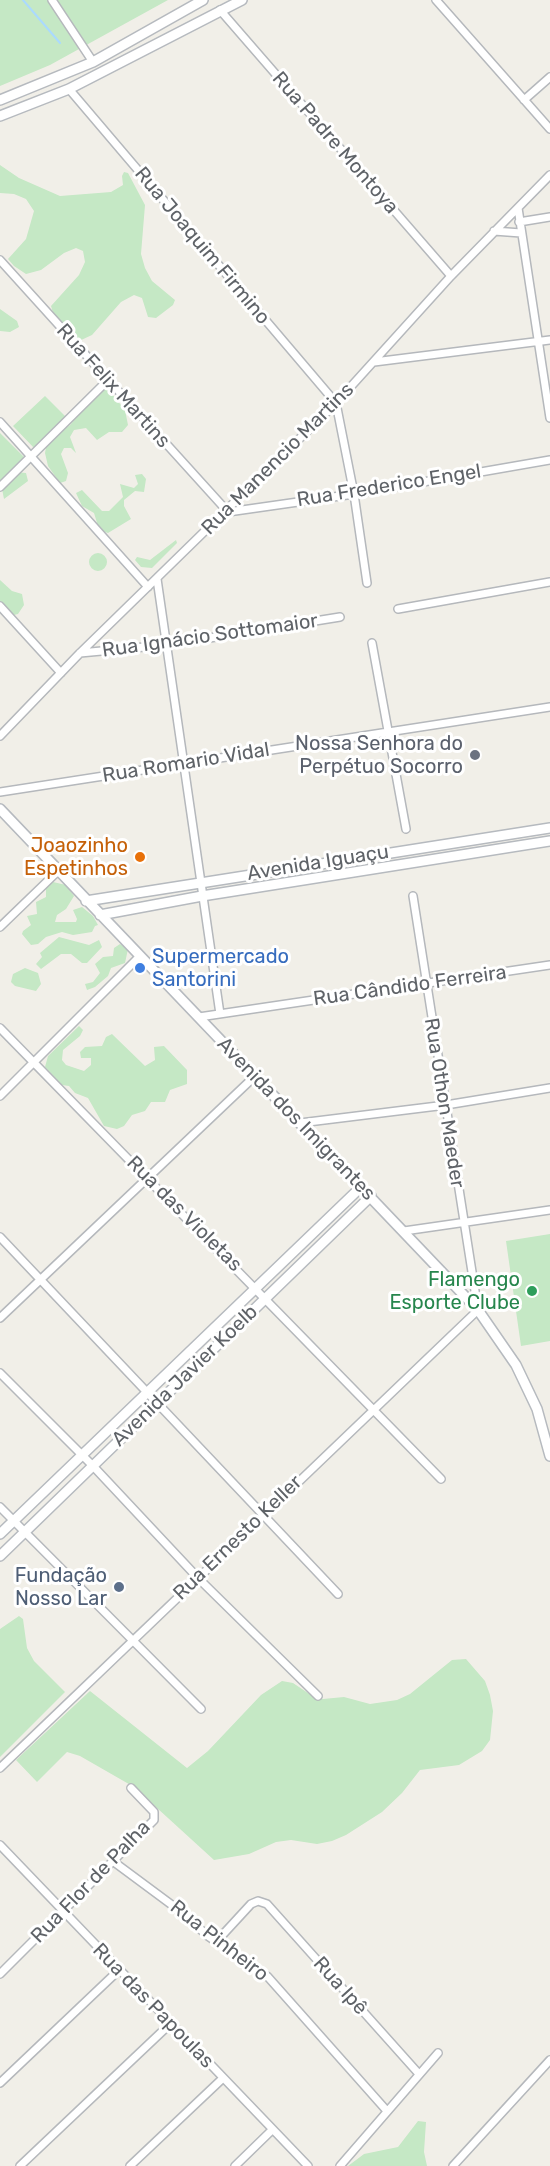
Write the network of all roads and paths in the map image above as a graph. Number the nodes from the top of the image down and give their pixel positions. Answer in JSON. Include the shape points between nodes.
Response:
{"nodes":[{"id":1,"x":52,"y":0,"type":"edge"},
{"id":2,"x":203,"y":0,"type":"edge"},
{"id":3,"x":214,"y":0,"type":"edge"},
{"id":4,"x":242,"y":0,"type":"edge"},
{"id":5,"x":436,"y":0,"type":"edge"},
{"id":6,"x":220,"y":10,"type":"junction"},
{"id":7,"x":93,"y":62,"type":"junction"},
{"id":8,"x":550,"y":77,"type":"edge"},
{"id":9,"x":69,"y":89,"type":"junction"},
{"id":10,"x":0,"y":100,"type":"edge"},
{"id":11,"x":524,"y":100,"type":"junction"},
{"id":12,"x":0,"y":116,"type":"edge"},
{"id":13,"x":550,"y":129,"type":"edge"},
{"id":14,"x":550,"y":175,"type":"edge"},
{"id":15,"x":518,"y":208,"type":"junction"},
{"id":16,"x":550,"y":217,"type":"edge"},
{"id":17,"x":519,"y":222,"type":"junction"},
{"id":18,"x":494,"y":231,"type":"junction"},
{"id":19,"x":521,"y":233,"type":"junction"},
{"id":20,"x":0,"y":260,"type":"edge"},
{"id":21,"x":451,"y":276,"type":"junction"},
{"id":22,"x":550,"y":339,"type":"edge"},
{"id":23,"x":537,"y":342,"type":"junction"},
{"id":24,"x":374,"y":362,"type":"junction"},
{"id":25,"x":108,"y":381,"type":"junction"},
{"id":26,"x":336,"y":404,"type":"junction"},
{"id":27,"x":550,"y":418,"type":"edge"},
{"id":28,"x":0,"y":422,"type":"edge"},
{"id":29,"x":31,"y":456,"type":"junction"},
{"id":30,"x":550,"y":460,"type":"edge"},
{"id":31,"x":0,"y":487,"type":"edge"},
{"id":32,"x":354,"y":494,"type":"junction"},
{"id":33,"x":228,"y":512,"type":"junction"},
{"id":34,"x":157,"y":579,"type":"junction"},
{"id":35,"x":550,"y":582,"type":"edge"},
{"id":36,"x":367,"y":584,"type":"dead end"},
{"id":37,"x":148,"y":587,"type":"junction"},
{"id":38,"x":0,"y":606,"type":"edge"},
{"id":39,"x":398,"y":609,"type":"dead end"},
{"id":40,"x":340,"y":617,"type":"dead end"},
{"id":41,"x":372,"y":643,"type":"dead end"},
{"id":42,"x":166,"y":645,"type":"junction"},
{"id":43,"x":80,"y":653,"type":"junction"},
{"id":44,"x":61,"y":673,"type":"junction"},
{"id":45,"x":550,"y":707,"type":"edge"},
{"id":46,"x":387,"y":732,"type":"junction"},
{"id":47,"x":0,"y":736,"type":"edge"},
{"id":48,"x":185,"y":763,"type":"junction"},
{"id":49,"x":0,"y":792,"type":"edge"},
{"id":50,"x":0,"y":809,"type":"edge"},
{"id":51,"x":550,"y":828,"type":"edge"},
{"id":52,"x":406,"y":829,"type":"dead end"},
{"id":53,"x":550,"y":842,"type":"edge"},
{"id":54,"x":58,"y":871,"type":"junction"},
{"id":55,"x":200,"y":882,"type":"junction"},
{"id":56,"x":202,"y":896,"type":"junction"},
{"id":57,"x":413,"y":896,"type":"dead end"},
{"id":58,"x":86,"y":901,"type":"junction"},
{"id":59,"x":99,"y":915,"type":"junction"},
{"id":60,"x":0,"y":927,"type":"edge"},
{"id":61,"x":140,"y":956,"type":"junction"},
{"id":62,"x":550,"y":965,"type":"edge"},
{"id":63,"x":426,"y":985,"type":"junction"},
{"id":64,"x":220,"y":1014,"type":"junction"},
{"id":65,"x":199,"y":1017,"type":"junction"},
{"id":66,"x":0,"y":1028,"type":"edge"},
{"id":67,"x":33,"y":1063,"type":"junction"},
{"id":68,"x":255,"y":1076,"type":"junction"},
{"id":69,"x":550,"y":1088,"type":"edge"},
{"id":70,"x":0,"y":1096,"type":"edge"},
{"id":71,"x":446,"y":1105,"type":"junction"},
{"id":72,"x":300,"y":1123,"type":"junction"},
{"id":73,"x":148,"y":1177,"type":"junction"},
{"id":74,"x":361,"y":1186,"type":"junction"},
{"id":75,"x":371,"y":1196,"type":"junction"},
{"id":76,"x":550,"y":1210,"type":"edge"},
{"id":77,"x":462,"y":1223,"type":"junction"},
{"id":78,"x":404,"y":1231,"type":"junction"},
{"id":79,"x":0,"y":1238,"type":"edge"},
{"id":80,"x":40,"y":1280,"type":"junction"},
{"id":81,"x":255,"y":1286,"type":"junction"},
{"id":82,"x":266,"y":1298,"type":"junction"},
{"id":83,"x":478,"y":1310,"type":"junction"},
{"id":84,"x":0,"y":1318,"type":"edge"},
{"id":85,"x":0,"y":1373,"type":"edge"},
{"id":86,"x":148,"y":1391,"type":"junction"},
{"id":87,"x":157,"y":1401,"type":"junction"},
{"id":88,"x":372,"y":1409,"type":"junction"},
{"id":89,"x":81,"y":1455,"type":"junction"},
{"id":90,"x":550,"y":1456,"type":"edge"},
{"id":91,"x":93,"y":1466,"type":"junction"},
{"id":92,"x":441,"y":1479,"type":"dead end"},
{"id":93,"x":0,"y":1507,"type":"edge"},
{"id":94,"x":264,"y":1514,"type":"junction"},
{"id":95,"x":14,"y":1521,"type":"junction"},
{"id":96,"x":24,"y":1532,"type":"junction"},
{"id":97,"x":0,"y":1534,"type":"edge"},
{"id":98,"x":0,"y":1556,"type":"edge"},
{"id":99,"x":198,"y":1578,"type":"junction"},
{"id":100,"x":338,"y":1593,"type":"dead end"},
{"id":101,"x":132,"y":1640,"type":"junction"},
{"id":102,"x":318,"y":1696,"type":"dead end"},
{"id":103,"x":201,"y":1709,"type":"dead end"},
{"id":104,"x":0,"y":1768,"type":"edge"},
{"id":105,"x":131,"y":1788,"type":"dead end"},
{"id":106,"x":0,"y":1845,"type":"edge"},
{"id":107,"x":114,"y":1862,"type":"junction"},
{"id":108,"x":64,"y":1913,"type":"junction"},
{"id":109,"x":216,"y":1942,"type":"junction"},
{"id":110,"x":119,"y":1970,"type":"junction"},
{"id":111,"x":0,"y":1974,"type":"edge"},
{"id":112,"x":170,"y":2024,"type":"junction"},
{"id":113,"x":438,"y":2053,"type":"dead end"},
{"id":114,"x":550,"y":2060,"type":"edge"},
{"id":115,"x":419,"y":2074,"type":"junction"},
{"id":116,"x":222,"y":2079,"type":"junction"},
{"id":117,"x":0,"y":2083,"type":"edge"},
{"id":118,"x":387,"y":2111,"type":"junction"},
{"id":119,"x":272,"y":2130,"type":"junction"},
{"id":120,"x":20,"y":2166,"type":"edge"},
{"id":121,"x":130,"y":2166,"type":"edge"},
{"id":122,"x":235,"y":2166,"type":"edge"},
{"id":123,"x":308,"y":2166,"type":"edge"},
{"id":124,"x":340,"y":2166,"type":"edge"},
{"id":125,"x":453,"y":2166,"type":"edge"}],
"edges":[{"from":1,"to":7,"type":"street"},
{"from":2,"to":7,"type":"street"},
{"from":3,"to":6,"type":"street"},
{"from":4,"to":6,"type":"street"},
{"from":5,"to":11,"type":"street"},
{"from":6,"to":9,"type":"street"},
{"from":6,"to":21,"type":"street","name":"Rua Padre Montoya"},
{"from":7,"to":10,"type":"street"},
{"from":8,"to":11,"type":"street"},
{"from":9,"to":12,"type":"street"},
{"from":9,"to":26,"type":"street","name":"Rua Joaquim Firmino"},
{"from":11,"to":13,"type":"street"},
{"from":14,"to":15,"type":"street","name":"Rua Manencio Martins"},
{"from":15,"to":17,"type":"street"},
{"from":15,"to":18,"type":"street","name":"Rua Manencio Martins"},
{"from":16,"to":17,"type":"street"},
{"from":17,"to":19,"type":"street"},
{"from":18,"to":19,"type":"street"},
{"from":18,"to":21,"type":"street","name":"Rua Manencio Martins"},
{"from":19,"to":23,"type":"street"},
{"from":20,"to":25,"type":"street","name":"Rua Felix Martins"},
{"from":21,"to":24,"type":"street","name":"Rua Manencio Martins"},
{"from":22,"to":23,"type":"street"},
{"from":23,"to":24,"type":"street"},
{"from":23,"to":27,"type":"street"},
{"from":24,"to":26,"type":"street","name":"Rua Manencio Martins"},
{"from":25,"to":29,"type":"street"},
{"from":25,"to":33,"type":"street","name":"Rua Felix Martins"},
{"from":26,"to":32,"type":"street"},
{"from":26,"to":33,"type":"street","name":"Rua Manencio Martins"},
{"from":28,"to":29,"type":"street"},
{"from":29,"to":31,"type":"street"},
{"from":29,"to":37,"type":"street"},
{"from":30,"to":32,"type":"street","name":"Rua Frederico Engel"},
{"from":32,"to":33,"type":"street","name":"Rua Frederico Engel"},
{"from":32,"to":36,"type":"street"},
{"from":33,"to":34,"type":"street","name":"Rua Manencio Martins"},
{"from":34,"to":37,"type":"street","name":"Rua Manencio Martins"},
{"from":34,"to":42,"type":"street"},
{"from":35,"to":39,"type":"street"},
{"from":37,"to":43,"type":"street","name":"Rua Manencio Martins"},
{"from":38,"to":44,"type":"street"},
{"from":40,"to":42,"type":"street","name":"Rua Ignácio Sottomaior"},
{"from":41,"to":46,"type":"street"},
{"from":42,"to":43,"type":"street","name":"Rua Ignácio Sottomaior"},
{"from":42,"to":48,"type":"street"},
{"from":43,"to":44,"type":"street","name":"Rua Manencio Martins"},
{"from":44,"to":47,"type":"street","name":"Rua Manencio Martins"},
{"from":45,"to":46,"type":"street","name":"Rua Romario Vidal"},
{"from":46,"to":48,"type":"street","name":"Rua Romario Vidal"},
{"from":46,"to":52,"type":"street"},
{"from":48,"to":49,"type":"street","name":"Rua Romario Vidal"},
{"from":48,"to":55,"type":"street"},
{"from":50,"to":54,"type":"street","name":"Avenida dos Imigrantes"},
{"from":51,"to":55,"type":"street","name":"Avenida Iguaçu"},
{"from":53,"to":56,"type":"street","name":"Avenida Iguaçu"},
{"from":54,"to":58,"type":"street","name":"Avenida dos Imigrantes"},
{"from":54,"to":60,"type":"street"},
{"from":55,"to":56,"type":"street"},
{"from":55,"to":58,"type":"street","name":"Avenida Iguaçu"},
{"from":56,"to":59,"type":"street","name":"Avenida Iguaçu"},
{"from":56,"to":64,"type":"street"},
{"from":57,"to":63,"type":"street","name":"Rua Othon Maeder"},
{"from":58,"to":59,"type":"street","name":"Avenida dos Imigrantes"},
{"from":59,"to":61,"type":"street","name":"Avenida dos Imigrantes"},
{"from":61,"to":65,"type":"street","name":"Avenida dos Imigrantes"},
{"from":61,"to":67,"type":"street"},
{"from":62,"to":63,"type":"street","name":"Rua Cândido Ferreira"},
{"from":63,"to":64,"type":"street","name":"Rua Cândido Ferreira"},
{"from":63,"to":71,"type":"street","name":"Rua Othon Maeder"},
{"from":64,"to":65,"type":"street","name":"Rua Cândido Ferreira"},
{"from":65,"to":68,"type":"street","name":"Avenida dos Imigrantes"},
{"from":66,"to":67,"type":"street","name":"Rua das Violetas"},
{"from":67,"to":70,"type":"street"},
{"from":67,"to":73,"type":"street","name":"Rua das Violetas"},
{"from":68,"to":72,"type":"street","name":"Avenida dos Imigrantes"},
{"from":68,"to":73,"type":"street"},
{"from":69,"to":71,"type":"street"},
{"from":71,"to":72,"type":"street"},
{"from":71,"to":77,"type":"street","name":"Rua Othon Maeder"},
{"from":72,"to":74,"type":"street","name":"Avenida dos Imigrantes"},
{"from":73,"to":80,"type":"street"},
{"from":73,"to":81,"type":"street","name":"Rua das Violetas"},
{"from":74,"to":75,"type":"street","name":"Avenida dos Imigrantes"},
{"from":74,"to":81,"type":"street","name":"Avenida Javier Koelb"},
{"from":75,"to":78,"type":"street","name":"Avenida dos Imigrantes"},
{"from":75,"to":82,"type":"street","name":"Avenida Javier Koelb"},
{"from":76,"to":77,"type":"street"},
{"from":77,"to":78,"type":"street"},
{"from":77,"to":83,"type":"street","name":"Rua Othon Maeder"},
{"from":78,"to":83,"type":"street","name":"Avenida dos Imigrantes"},
{"from":79,"to":80,"type":"street"},
{"from":80,"to":84,"type":"street"},
{"from":80,"to":86,"type":"street"},
{"from":81,"to":82,"type":"street","name":"Rua das Violetas"},
{"from":81,"to":86,"type":"street","name":"Avenida Javier Koelb"},
{"from":82,"to":87,"type":"street","name":"Avenida Javier Koelb"},
{"from":82,"to":88,"type":"street","name":"Rua das Violetas"},
{"from":83,"to":88,"type":"street","name":"Rua Ernesto Keller"},
{"from":83,"to":90,"type":"street","name":"Avenida dos Imigrantes","via":[[516,1365],[537,1409]]},
{"from":85,"to":89,"type":"street"},
{"from":86,"to":87,"type":"street"},
{"from":86,"to":89,"type":"street","name":"Avenida Javier Koelb"},
{"from":87,"to":91,"type":"street","name":"Avenida Javier Koelb"},
{"from":87,"to":94,"type":"street"},
{"from":88,"to":92,"type":"street","name":"Rua das Violetas"},
{"from":88,"to":94,"type":"street","name":"Rua Ernesto Keller"},
{"from":89,"to":91,"type":"street"},
{"from":89,"to":95,"type":"street","name":"Avenida Javier Koelb"},
{"from":91,"to":96,"type":"street","name":"Avenida Javier Koelb"},
{"from":91,"to":99,"type":"street"},
{"from":93,"to":95,"type":"street"},
{"from":94,"to":99,"type":"street","name":"Rua Ernesto Keller"},
{"from":94,"to":100,"type":"street"},
{"from":95,"to":96,"type":"street"},
{"from":95,"to":97,"type":"street","name":"Avenida Javier Koelb"},
{"from":96,"to":98,"type":"street","name":"Avenida Javier Koelb"},
{"from":96,"to":101,"type":"street"},
{"from":99,"to":101,"type":"street","name":"Rua Ernesto Keller"},
{"from":99,"to":102,"type":"street"},
{"from":101,"to":103,"type":"street"},
{"from":101,"to":104,"type":"street","name":"Rua Ernesto Keller"},
{"from":105,"to":107,"type":"street","name":"Rua Flor de Palha","via":[[155,1816]]},
{"from":106,"to":108,"type":"street","name":"Rua das Papoulas"},
{"from":107,"to":108,"type":"street","name":"Rua Flor de Palha"},
{"from":107,"to":109,"type":"street","name":"Rua Pinheiro"},
{"from":108,"to":110,"type":"street","name":"Rua das Papoulas"},
{"from":108,"to":111,"type":"street","name":"Rua Flor de Palha"},
{"from":109,"to":115,"type":"street","name":"Rua Ipê","via":[[251,1904],[267,1904]]},
{"from":109,"to":118,"type":"street","name":"Rua Pinheiro","via":[[268,1977]]},
{"from":110,"to":112,"type":"street","name":"Rua das Papoulas"},
{"from":110,"to":117,"type":"street"},
{"from":112,"to":116,"type":"street","name":"Rua das Papoulas"},
{"from":112,"to":120,"type":"street"},
{"from":113,"to":115,"type":"street"},
{"from":114,"to":125,"type":"street"},
{"from":115,"to":118,"type":"street"},
{"from":116,"to":119,"type":"street","name":"Rua das Papoulas"},
{"from":116,"to":121,"type":"street"},
{"from":118,"to":124,"type":"street"},
{"from":119,"to":122,"type":"street"},
{"from":119,"to":123,"type":"street","name":"Rua das Papoulas"}]}
